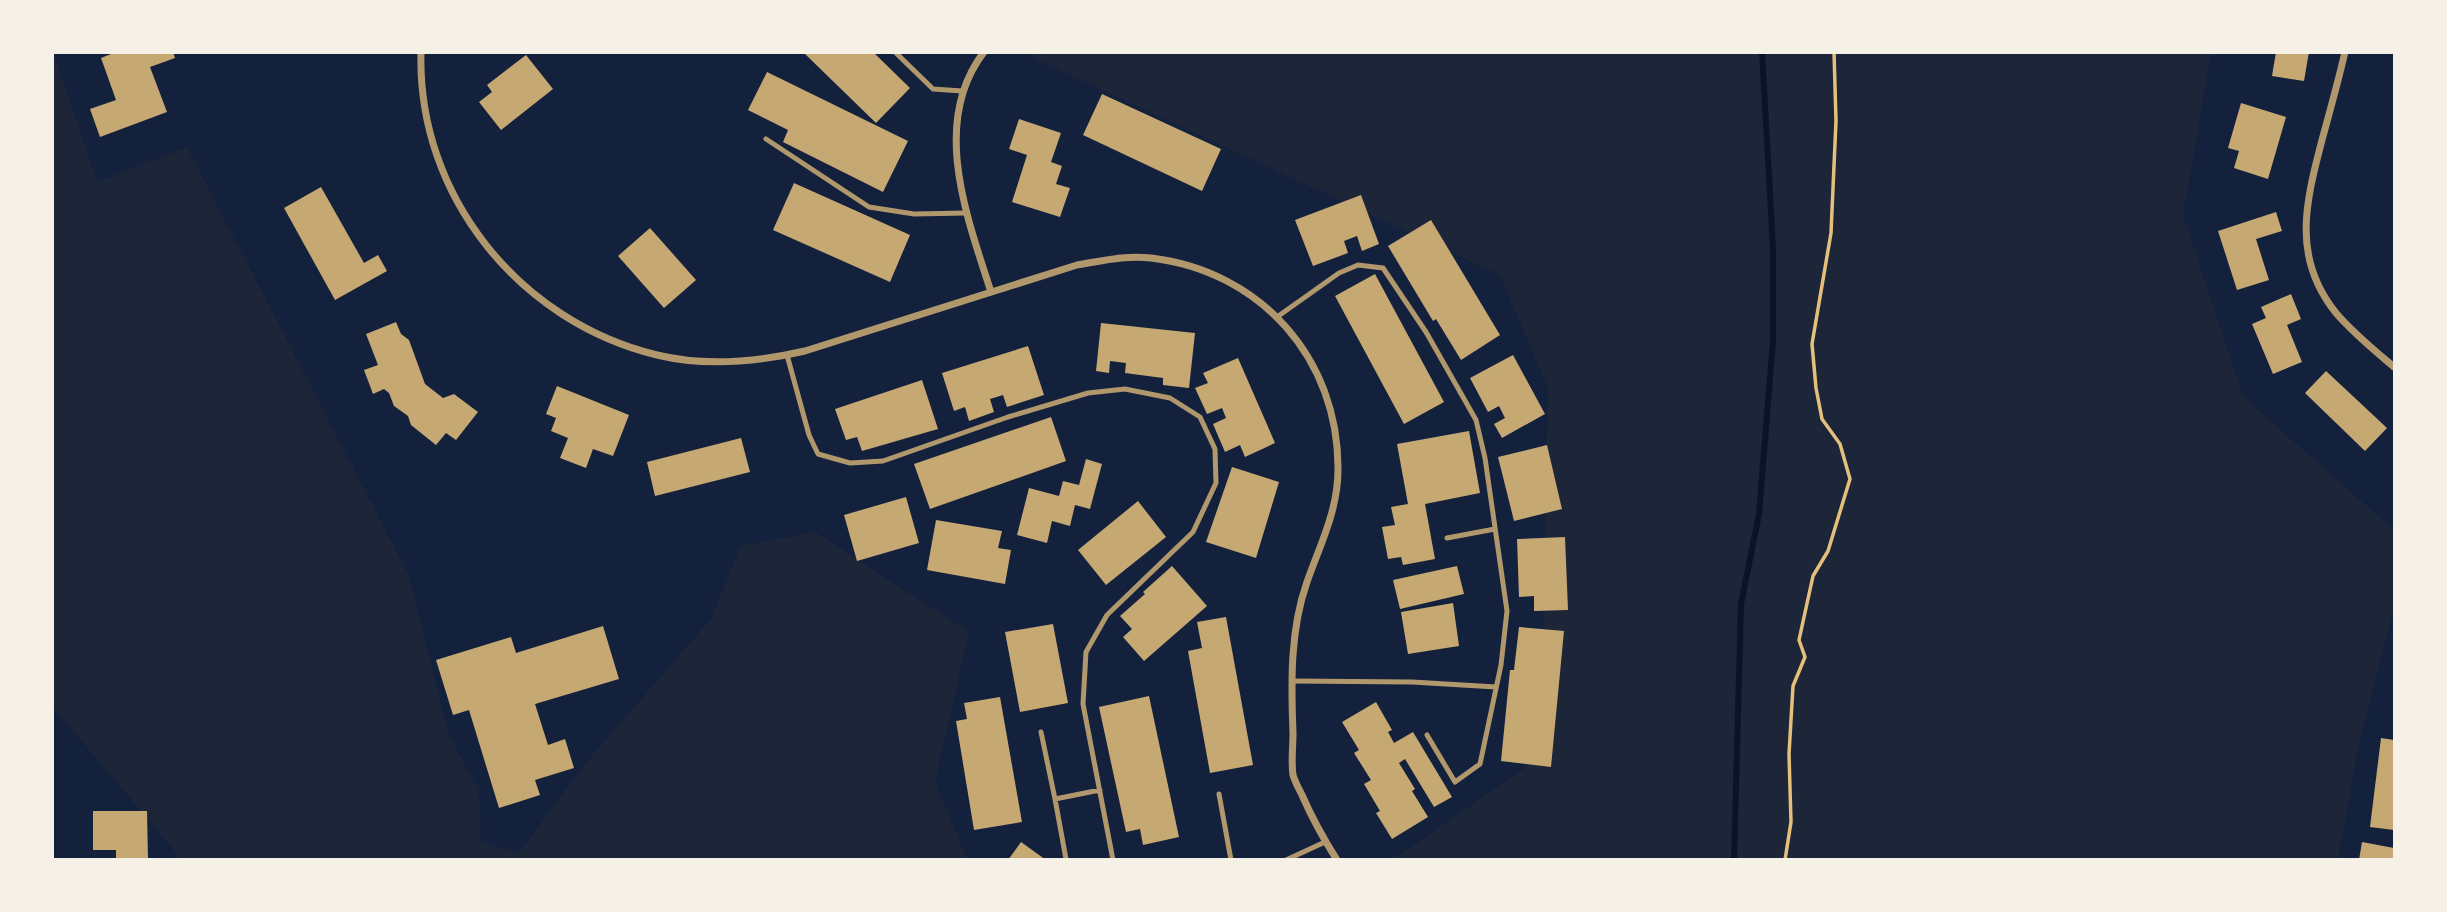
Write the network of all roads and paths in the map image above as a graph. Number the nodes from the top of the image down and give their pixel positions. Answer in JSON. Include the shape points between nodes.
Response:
{"nodes":[{"id":1,"x":421,"y":52,"type":"edge"},
{"id":2,"x":895,"y":52,"type":"edge"},
{"id":3,"x":984,"y":52,"type":"edge"},
{"id":4,"x":1834,"y":52,"type":"edge"},
{"id":5,"x":2345,"y":52,"type":"edge"},
{"id":6,"x":962,"y":91,"type":"junction"},
{"id":7,"x":766,"y":139,"type":"dead end"},
{"id":8,"x":966,"y":213,"type":"junction"},
{"id":9,"x":991,"y":292,"type":"junction"},
{"id":10,"x":1277,"y":317,"type":"junction"},
{"id":11,"x":787,"y":355,"type":"junction"},
{"id":12,"x":2395,"y":367,"type":"edge"},
{"id":13,"x":1495,"y":529,"type":"junction"},
{"id":14,"x":1447,"y":538,"type":"dead end"},
{"id":15,"x":1292,"y":681,"type":"junction"},
{"id":16,"x":1496,"y":687,"type":"junction"},
{"id":17,"x":1041,"y":732,"type":"dead end"},
{"id":18,"x":1427,"y":735,"type":"dead end"},
{"id":19,"x":1100,"y":790,"type":"junction"},
{"id":20,"x":1219,"y":794,"type":"dead end"},
{"id":21,"x":1055,"y":799,"type":"junction"},
{"id":22,"x":1325,"y":842,"type":"junction"},
{"id":23,"x":1066,"y":859,"type":"edge"},
{"id":24,"x":1113,"y":859,"type":"edge"},
{"id":25,"x":1231,"y":859,"type":"edge"},
{"id":26,"x":1286,"y":859,"type":"edge"},
{"id":27,"x":1337,"y":859,"type":"edge"},
{"id":28,"x":1785,"y":859,"type":"edge"}],
"edges":[{"from":1,"to":11,"type":"street","via":[[429,130],[442,170],[479,238],[529,291],[590,331],[660,356],[733,362]]},
{"from":2,"to":6,"type":"lane","via":[[933,89]]},
{"from":3,"to":6,"type":"street"},
{"from":4,"to":28,"type":"path","via":[[1831,233],[1812,344],[1822,419],[1840,444],[1850,479],[1828,551],[1813,576],[1799,640],[1805,657],[1793,686],[1791,822]]},
{"from":5,"to":12,"type":"street","via":[[2308,196],[2306,237],[2319,286],[2335,312]]},
{"from":6,"to":8,"type":"street","via":[[957,143]]},
{"from":7,"to":8,"type":"lane","via":[[869,207],[914,214]]},
{"from":8,"to":9,"type":"street"},
{"from":9,"to":10,"type":"street","via":[[1077,265],[1148,258],[1177,262],[1231,282]]},
{"from":9,"to":11,"type":"street"},
{"from":10,"to":13,"type":"lane","via":[[1339,273],[1358,265],[1383,268],[1476,420]]},
{"from":10,"to":15,"type":"street","via":[[1296,338],[1324,388],[1337,444],[1335,502],[1298,616]]},
{"from":11,"to":19,"type":"lane","via":[[818,454],[850,464],[883,461],[1088,393],[1125,389],[1170,398],[1200,417],[1215,449],[1216,483],[1193,532],[1107,615],[1086,652],[1083,704]]},
{"from":13,"to":14,"type":"lane"},
{"from":13,"to":16,"type":"lane","via":[[1507,611]]},
{"from":15,"to":16,"type":"lane"},
{"from":15,"to":22,"type":"street","via":[[1293,776]]},
{"from":16,"to":18,"type":"lane","via":[[1480,764],[1455,782]]},
{"from":17,"to":21,"type":"lane"},
{"from":19,"to":21,"type":"lane"},
{"from":19,"to":24,"type":"lane"},
{"from":20,"to":25,"type":"lane"},
{"from":21,"to":23,"type":"lane"},
{"from":22,"to":26,"type":"lane"},
{"from":22,"to":27,"type":"street"}]}
